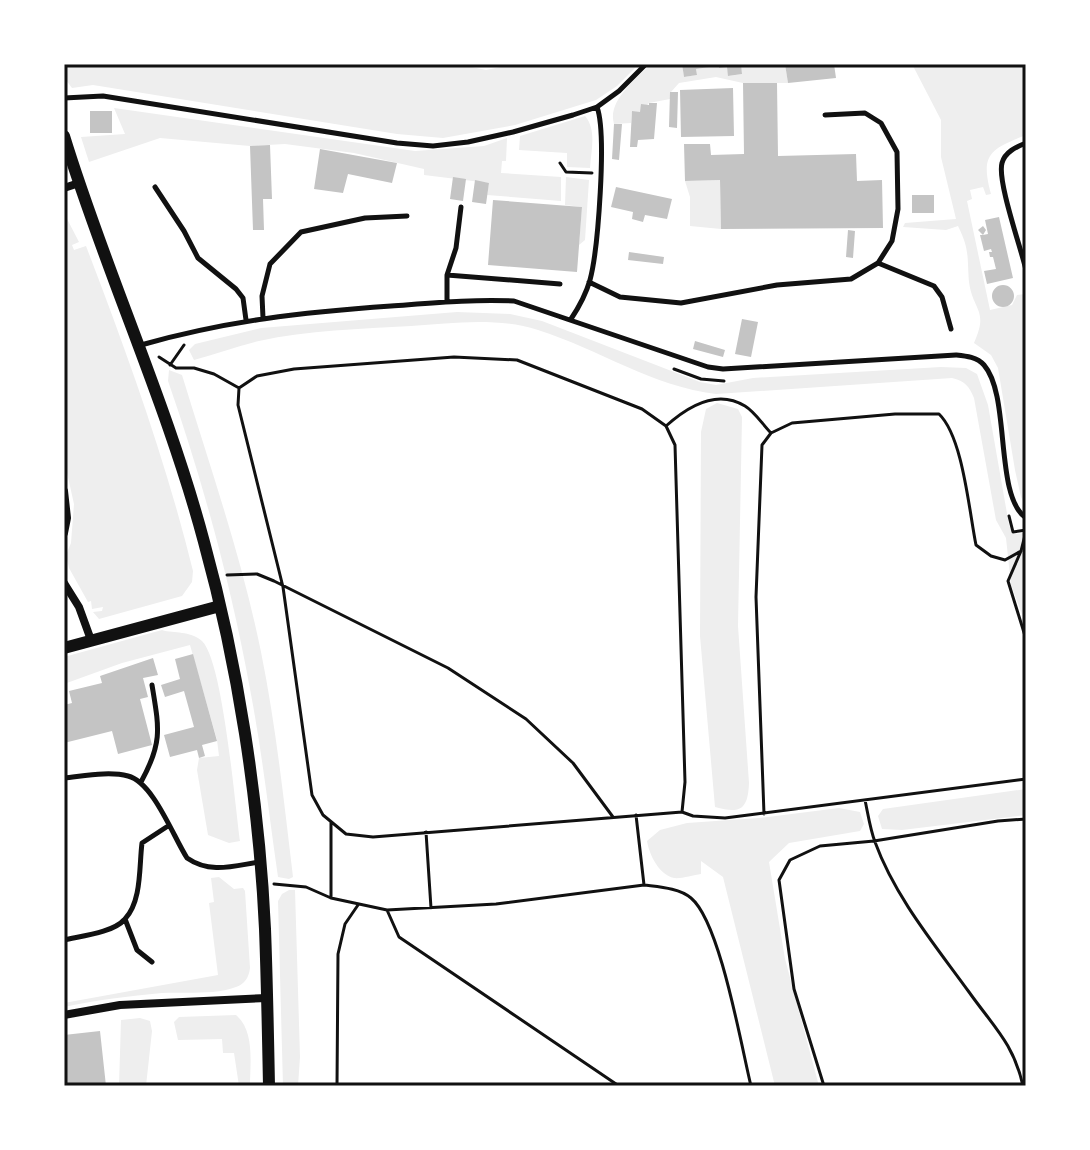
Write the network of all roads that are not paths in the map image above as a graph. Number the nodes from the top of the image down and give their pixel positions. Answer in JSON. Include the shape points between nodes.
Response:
{"nodes":[{"id":1,"x":646,"y":64,"type":"edge"},
{"id":2,"x":64,"y":98,"type":"edge"},
{"id":3,"x":597,"y":107,"type":"junction"},
{"id":4,"x":825,"y":115,"type":"dead end"},
{"id":5,"x":64,"y":136,"type":"edge"},
{"id":6,"x":1026,"y":143,"type":"edge"},
{"id":7,"x":79,"y":183,"type":"junction"},
{"id":8,"x":155,"y":187,"type":"dead end"},
{"id":9,"x":64,"y":188,"type":"edge"},
{"id":10,"x":461,"y":207,"type":"dead end"},
{"id":11,"x":407,"y":216,"type":"dead end"},
{"id":12,"x":878,"y":263,"type":"junction"},
{"id":13,"x":1026,"y":270,"type":"edge"},
{"id":14,"x":447,"y":275,"type":"junction"},
{"id":15,"x":589,"y":282,"type":"junction"},
{"id":16,"x":560,"y":284,"type":"dead end"},
{"id":17,"x":447,"y":302,"type":"junction"},
{"id":18,"x":263,"y":318,"type":"junction"},
{"id":19,"x":571,"y":319,"type":"junction"},
{"id":20,"x":246,"y":320,"type":"junction"},
{"id":21,"x":951,"y":329,"type":"dead end"},
{"id":22,"x":140,"y":346,"type":"junction"},
{"id":23,"x":64,"y":491,"type":"edge"},
{"id":24,"x":1026,"y":518,"type":"edge"},
{"id":25,"x":64,"y":533,"type":"edge"},
{"id":26,"x":64,"y":583,"type":"edge"},
{"id":27,"x":220,"y":606,"type":"junction"},
{"id":28,"x":91,"y":640,"type":"junction"},
{"id":29,"x":64,"y":648,"type":"edge"},
{"id":30,"x":152,"y":685,"type":"dead end"},
{"id":31,"x":64,"y":778,"type":"edge"},
{"id":32,"x":141,"y":782,"type":"junction"},
{"id":33,"x":168,"y":826,"type":"junction"},
{"id":34,"x":260,"y":862,"type":"junction"},
{"id":35,"x":64,"y":877,"type":"edge"},
{"id":36,"x":64,"y":898,"type":"edge"},
{"id":37,"x":125,"y":919,"type":"junction"},
{"id":38,"x":64,"y":940,"type":"edge"},
{"id":39,"x":152,"y":962,"type":"dead end"},
{"id":40,"x":267,"y":998,"type":"junction"},
{"id":41,"x":64,"y":1015,"type":"edge"},
{"id":42,"x":269,"y":1086,"type":"edge"}],
"edges":[{"from":1,"to":3,"type":"lane"},
{"from":2,"to":3,"type":"lane","via":[[103,96],[433,146],[513,132]]},
{"from":3,"to":15,"type":"lane","via":[[600,173]]},
{"from":4,"to":12,"type":"lane","via":[[865,113],[881,123],[897,152],[898,209],[892,241]]},
{"from":5,"to":7,"type":"street"},
{"from":6,"to":13,"type":"lane","via":[[1009,152],[1001,171]]},
{"from":7,"to":9,"type":"street"},
{"from":7,"to":22,"type":"street"},
{"from":8,"to":20,"type":"lane","via":[[198,258],[243,298]]},
{"from":10,"to":14,"type":"lane"},
{"from":11,"to":18,"type":"lane","via":[[365,218],[301,232],[270,264]]},
{"from":12,"to":15,"type":"lane","via":[[851,279],[777,285],[681,303],[620,297]]},
{"from":12,"to":21,"type":"lane","via":[[934,286]]},
{"from":14,"to":16,"type":"lane"},
{"from":14,"to":17,"type":"lane"},
{"from":15,"to":19,"type":"lane"},
{"from":17,"to":18,"type":"lane"},
{"from":17,"to":19,"type":"lane","via":[[514,301]]},
{"from":18,"to":20,"type":"lane"},
{"from":19,"to":24,"type":"lane","via":[[723,369],[956,355],[983,362],[996,399],[1016,509]]},
{"from":20,"to":22,"type":"lane"},
{"from":22,"to":27,"type":"street"},
{"from":23,"to":25,"type":"street"},
{"from":26,"to":28,"type":"street"},
{"from":27,"to":28,"type":"street"},
{"from":27,"to":34,"type":"street"},
{"from":28,"to":29,"type":"street"},
{"from":30,"to":32,"type":"lane","via":[[159,739]]},
{"from":31,"to":32,"type":"lane","via":[[128,776]]},
{"from":32,"to":33,"type":"lane"},
{"from":33,"to":34,"type":"lane","via":[[197,865]]},
{"from":33,"to":37,"type":"lane","via":[[142,843],[137,889]]},
{"from":34,"to":40,"type":"street"},
{"from":35,"to":36,"type":"lane"},
{"from":37,"to":38,"type":"lane"},
{"from":37,"to":39,"type":"lane","via":[[137,950]]},
{"from":40,"to":41,"type":"street","via":[[120,1005]]},
{"from":40,"to":42,"type":"street"}]}
